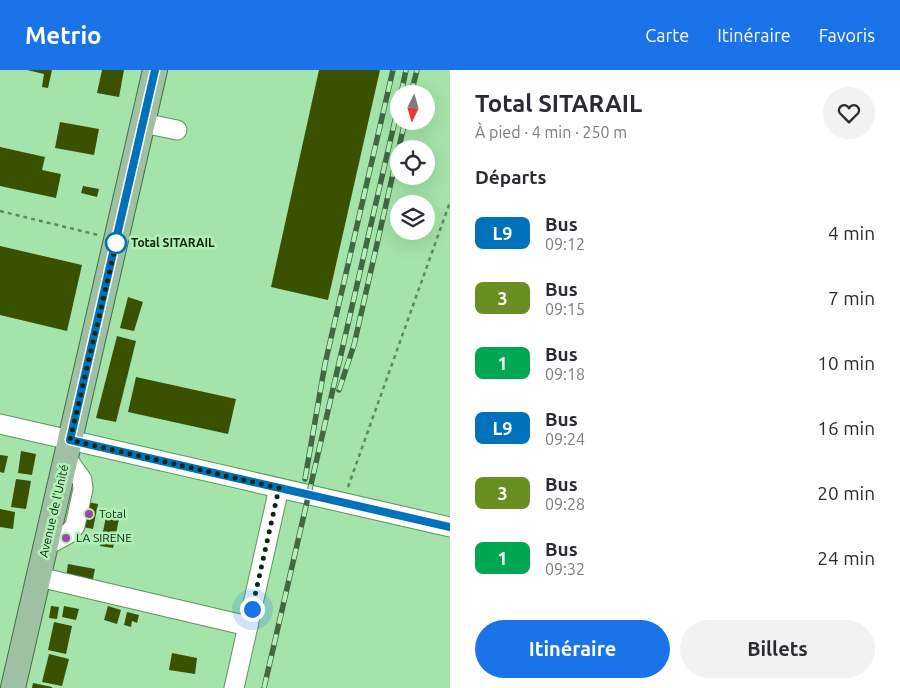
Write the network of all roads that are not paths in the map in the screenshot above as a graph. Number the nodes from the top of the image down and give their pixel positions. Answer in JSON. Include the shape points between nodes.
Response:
{"nodes":[{"id":1,"x":155,"y":70,"type":"edge"},
{"id":2,"x":143,"y":122,"type":"junction"},
{"id":3,"x":177,"y":130,"type":"dead end"},
{"id":4,"x":0,"y":424,"type":"edge"},
{"id":5,"x":68,"y":449,"type":"junction"},
{"id":6,"x":279,"y":488,"type":"junction"},
{"id":7,"x":450,"y":527,"type":"edge"},
{"id":8,"x":39,"y":576,"type":"junction"},
{"id":9,"x":248,"y":626,"type":"junction"},
{"id":10,"x":13,"y":688,"type":"edge"},
{"id":11,"x":234,"y":688,"type":"edge"}],
"edges":[{"from":1,"to":2,"type":"main road","name":"Avenue de l'Unité"},
{"from":2,"to":3,"type":"street"},
{"from":2,"to":5,"type":"main road","name":"Avenue de l'Unité"},
{"from":4,"to":5,"type":"street"},
{"from":5,"to":6,"type":"street"},
{"from":5,"to":8,"type":"main road","name":"Avenue de l'Unité"},
{"from":6,"to":7,"type":"street"},
{"from":6,"to":9,"type":"street"},
{"from":8,"to":9,"type":"street"},
{"from":8,"to":10,"type":"main road","name":"Avenue de l'Unité"},
{"from":9,"to":11,"type":"street"}]}
